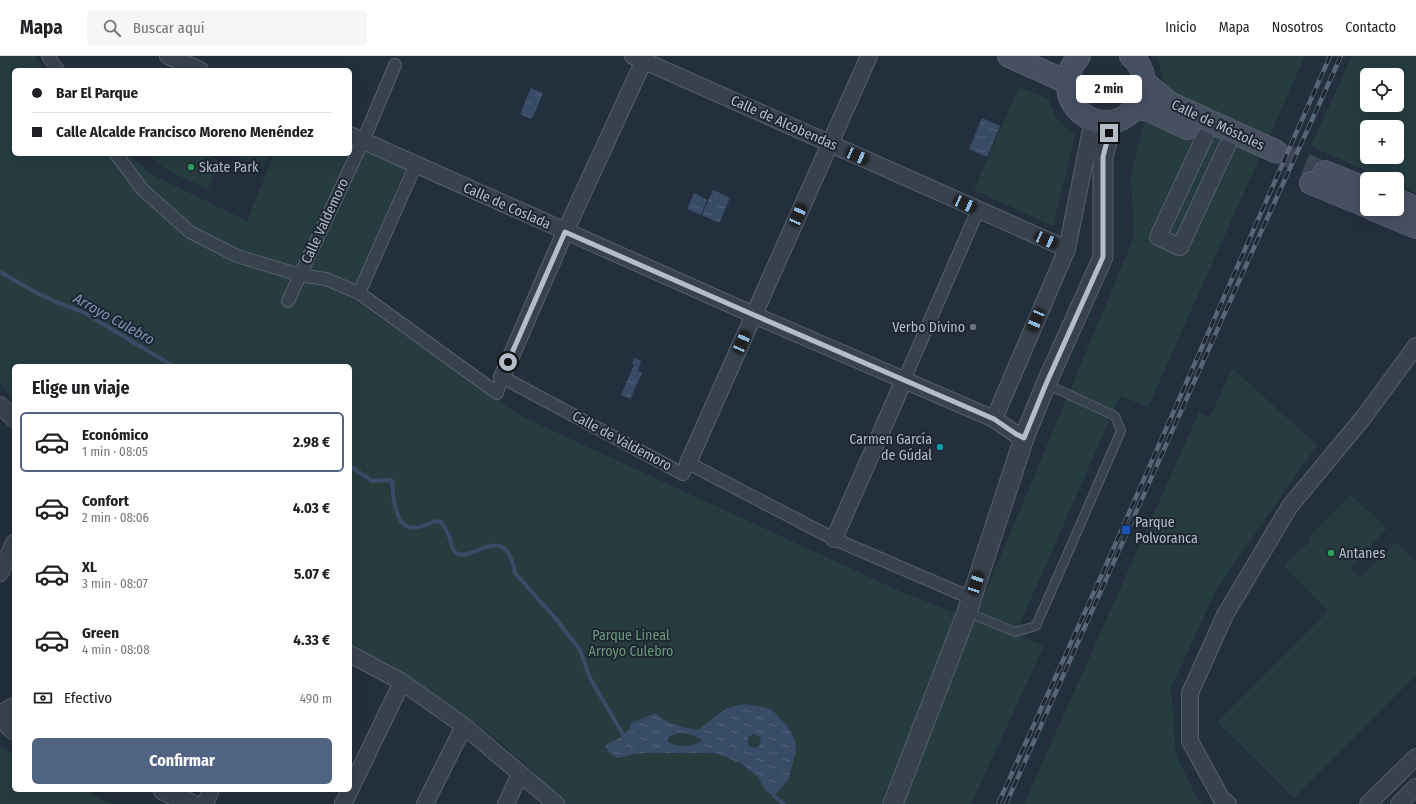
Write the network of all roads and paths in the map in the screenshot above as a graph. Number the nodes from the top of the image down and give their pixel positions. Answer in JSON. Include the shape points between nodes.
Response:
{"nodes":[{"id":1,"x":48,"y":56,"type":"edge"},
{"id":2,"x":168,"y":56,"type":"edge"},
{"id":3,"x":869,"y":56,"type":"edge"},
{"id":4,"x":1009,"y":56,"type":"edge"},
{"id":5,"x":1079,"y":56,"type":"edge"},
{"id":6,"x":1131,"y":56,"type":"edge"},
{"id":7,"x":641,"y":58,"type":"edge"},
{"id":8,"x":395,"y":65,"type":"dead end"},
{"id":9,"x":57,"y":68,"type":"edge"},
{"id":10,"x":195,"y":68,"type":"edge"},
{"id":11,"x":1067,"y":82,"type":"junction"},
{"id":12,"x":1144,"y":82,"type":"junction"},
{"id":13,"x":1136,"y":107,"type":"junction"},
{"id":14,"x":1102,"y":121,"type":"junction"},
{"id":15,"x":1205,"y":136,"type":"junction"},
{"id":16,"x":356,"y":138,"type":"edge"},
{"id":17,"x":830,"y":144,"type":"junction"},
{"id":18,"x":1227,"y":146,"type":"junction"},
{"id":19,"x":352,"y":148,"type":"edge"},
{"id":20,"x":118,"y":156,"type":"edge"},
{"id":21,"x":349,"y":156,"type":"edge"},
{"id":22,"x":416,"y":164,"type":"junction"},
{"id":23,"x":1360,"y":187,"type":"edge"},
{"id":24,"x":1360,"y":202,"type":"edge"},
{"id":25,"x":1404,"y":203,"type":"edge"},
{"id":26,"x":1416,"y":208,"type":"edge"},
{"id":27,"x":978,"y":210,"type":"junction"},
{"id":28,"x":1390,"y":216,"type":"edge"},
{"id":29,"x":1416,"y":227,"type":"edge"},
{"id":30,"x":565,"y":232,"type":"junction"},
{"id":31,"x":1067,"y":249,"type":"junction"},
{"id":32,"x":300,"y":275,"type":"junction"},
{"id":33,"x":359,"y":294,"type":"junction"},
{"id":34,"x":288,"y":301,"type":"dead end"},
{"id":35,"x":754,"y":315,"type":"junction"},
{"id":36,"x":1416,"y":346,"type":"edge"},
{"id":37,"x":502,"y":377,"type":"junction"},
{"id":38,"x":904,"y":380,"type":"junction"},
{"id":39,"x":1046,"y":384,"type":"junction"},
{"id":40,"x":0,"y":405,"type":"edge"},
{"id":41,"x":12,"y":417,"type":"edge"},
{"id":42,"x":994,"y":419,"type":"junction"},
{"id":43,"x":1024,"y":438,"type":"junction"},
{"id":44,"x":688,"y":463,"type":"junction"},
{"id":45,"x":834,"y":539,"type":"junction"},
{"id":46,"x":12,"y":548,"type":"edge"},
{"id":47,"x":0,"y":573,"type":"edge"},
{"id":48,"x":969,"y":605,"type":"junction"},
{"id":49,"x":352,"y":655,"type":"edge"},
{"id":50,"x":402,"y":682,"type":"junction"},
{"id":51,"x":7,"y":710,"type":"edge"},
{"id":52,"x":464,"y":726,"type":"junction"},
{"id":53,"x":12,"y":728,"type":"edge"},
{"id":54,"x":1416,"y":757,"type":"edge"},
{"id":55,"x":520,"y":774,"type":"junction"},
{"id":56,"x":352,"y":786,"type":"edge"},
{"id":57,"x":1416,"y":787,"type":"edge"},
{"id":58,"x":167,"y":792,"type":"edge"},
{"id":59,"x":210,"y":792,"type":"edge"},
{"id":60,"x":349,"y":792,"type":"edge"},
{"id":61,"x":191,"y":804,"type":"edge"},
{"id":62,"x":205,"y":804,"type":"edge"},
{"id":63,"x":343,"y":804,"type":"edge"},
{"id":64,"x":425,"y":804,"type":"edge"},
{"id":65,"x":506,"y":804,"type":"edge"},
{"id":66,"x":556,"y":804,"type":"edge"},
{"id":67,"x":893,"y":804,"type":"edge"},
{"id":68,"x":1228,"y":804,"type":"edge"},
{"id":69,"x":1368,"y":804,"type":"edge"},
{"id":70,"x":1399,"y":804,"type":"edge"}],
"edges":[{"from":1,"to":9,"type":"street"},
{"from":2,"to":10,"type":"street"},
{"from":3,"to":17,"type":"street"},
{"from":4,"to":11,"type":"main road"},
{"from":5,"to":11,"type":"main road","via":[[1069,72]]},
{"from":6,"to":12,"type":"main road","via":[[1142,70]]},
{"from":7,"to":17,"type":"street","name":"Calle de Alcobendas"},
{"from":7,"to":30,"type":"street"},
{"from":8,"to":16,"type":"street","name":"Calle Valdemoro"},
{"from":11,"to":14,"type":"main road","via":[[1068,94],[1082,114]]},
{"from":12,"to":13,"type":"main road","via":[[1142,95]]},
{"from":12,"to":18,"type":"main road","name":"Calle de Móstoles","via":[[1169,103],[1272,158]]},
{"from":13,"to":14,"type":"main road","via":[[1126,116]]},
{"from":13,"to":15,"type":"main road","name":"Calle de Móstoles","via":[[1151,111]]},
{"from":14,"to":31,"type":"street"},
{"from":14,"to":39,"type":"street","via":[[1103,257]]},
{"from":15,"to":18,"type":"main road","name":"Calle de Móstoles"},
{"from":15,"to":18,"type":"street","via":[[1158,237],[1180,247]]},
{"from":16,"to":19,"type":"street","name":"Calle Valdemoro"},
{"from":16,"to":22,"type":"street","name":"Calle de Coslada"},
{"from":17,"to":27,"type":"street","name":"Calle de Alcobendas"},
{"from":17,"to":35,"type":"street"},
{"from":20,"to":32,"type":"street","via":[[143,190],[190,232],[237,256]]},
{"from":21,"to":32,"type":"street","name":"Calle Valdemoro"},
{"from":22,"to":30,"type":"street","name":"Calle de Coslada"},
{"from":22,"to":33,"type":"street"},
{"from":23,"to":24,"type":"main road","via":[[1314,176]]},
{"from":25,"to":26,"type":"main road"},
{"from":27,"to":31,"type":"street","name":"Calle de Alcobendas"},
{"from":27,"to":38,"type":"street"},
{"from":28,"to":29,"type":"main road"},
{"from":30,"to":35,"type":"street","name":"Calle de Coslada"},
{"from":30,"to":37,"type":"street"},
{"from":31,"to":42,"type":"street"},
{"from":32,"to":33,"type":"street","via":[[326,279]]},
{"from":32,"to":34,"type":"street","name":"Calle Valdemoro"},
{"from":33,"to":37,"type":"street","via":[[497,393]]},
{"from":35,"to":38,"type":"street","name":"Calle de Coslada"},
{"from":35,"to":44,"type":"street"},
{"from":36,"to":68,"type":"street","via":[[1363,418],[1290,506],[1225,615],[1190,693],[1190,741],[1221,798]]},
{"from":37,"to":44,"type":"street","name":"Calle de Valdemoro","via":[[683,474]]},
{"from":38,"to":42,"type":"street","name":"Calle de Coslada"},
{"from":38,"to":45,"type":"street"},
{"from":39,"to":43,"type":"street"},
{"from":39,"to":48,"type":"lane","via":[[1115,416],[1121,431],[1036,626],[1015,632]]},
{"from":40,"to":41,"type":"street"},
{"from":42,"to":43,"type":"street","name":"Calle de Coslada"},
{"from":43,"to":48,"type":"street"},
{"from":44,"to":45,"type":"street","name":"Calle de Valdemoro"},
{"from":45,"to":48,"type":"street","name":"Calle de Valdemoro"},
{"from":46,"to":47,"type":"street"},
{"from":48,"to":67,"type":"street"},
{"from":49,"to":50,"type":"street"},
{"from":50,"to":52,"type":"street"},
{"from":50,"to":56,"type":"street"},
{"from":51,"to":53,"type":"street","via":[[6,720]]},
{"from":52,"to":55,"type":"street"},
{"from":52,"to":64,"type":"street"},
{"from":54,"to":69,"type":"street"},
{"from":55,"to":65,"type":"street"},
{"from":55,"to":66,"type":"street"},
{"from":57,"to":70,"type":"street"},
{"from":58,"to":61,"type":"street"},
{"from":59,"to":62,"type":"street"},
{"from":60,"to":63,"type":"street"}]}
